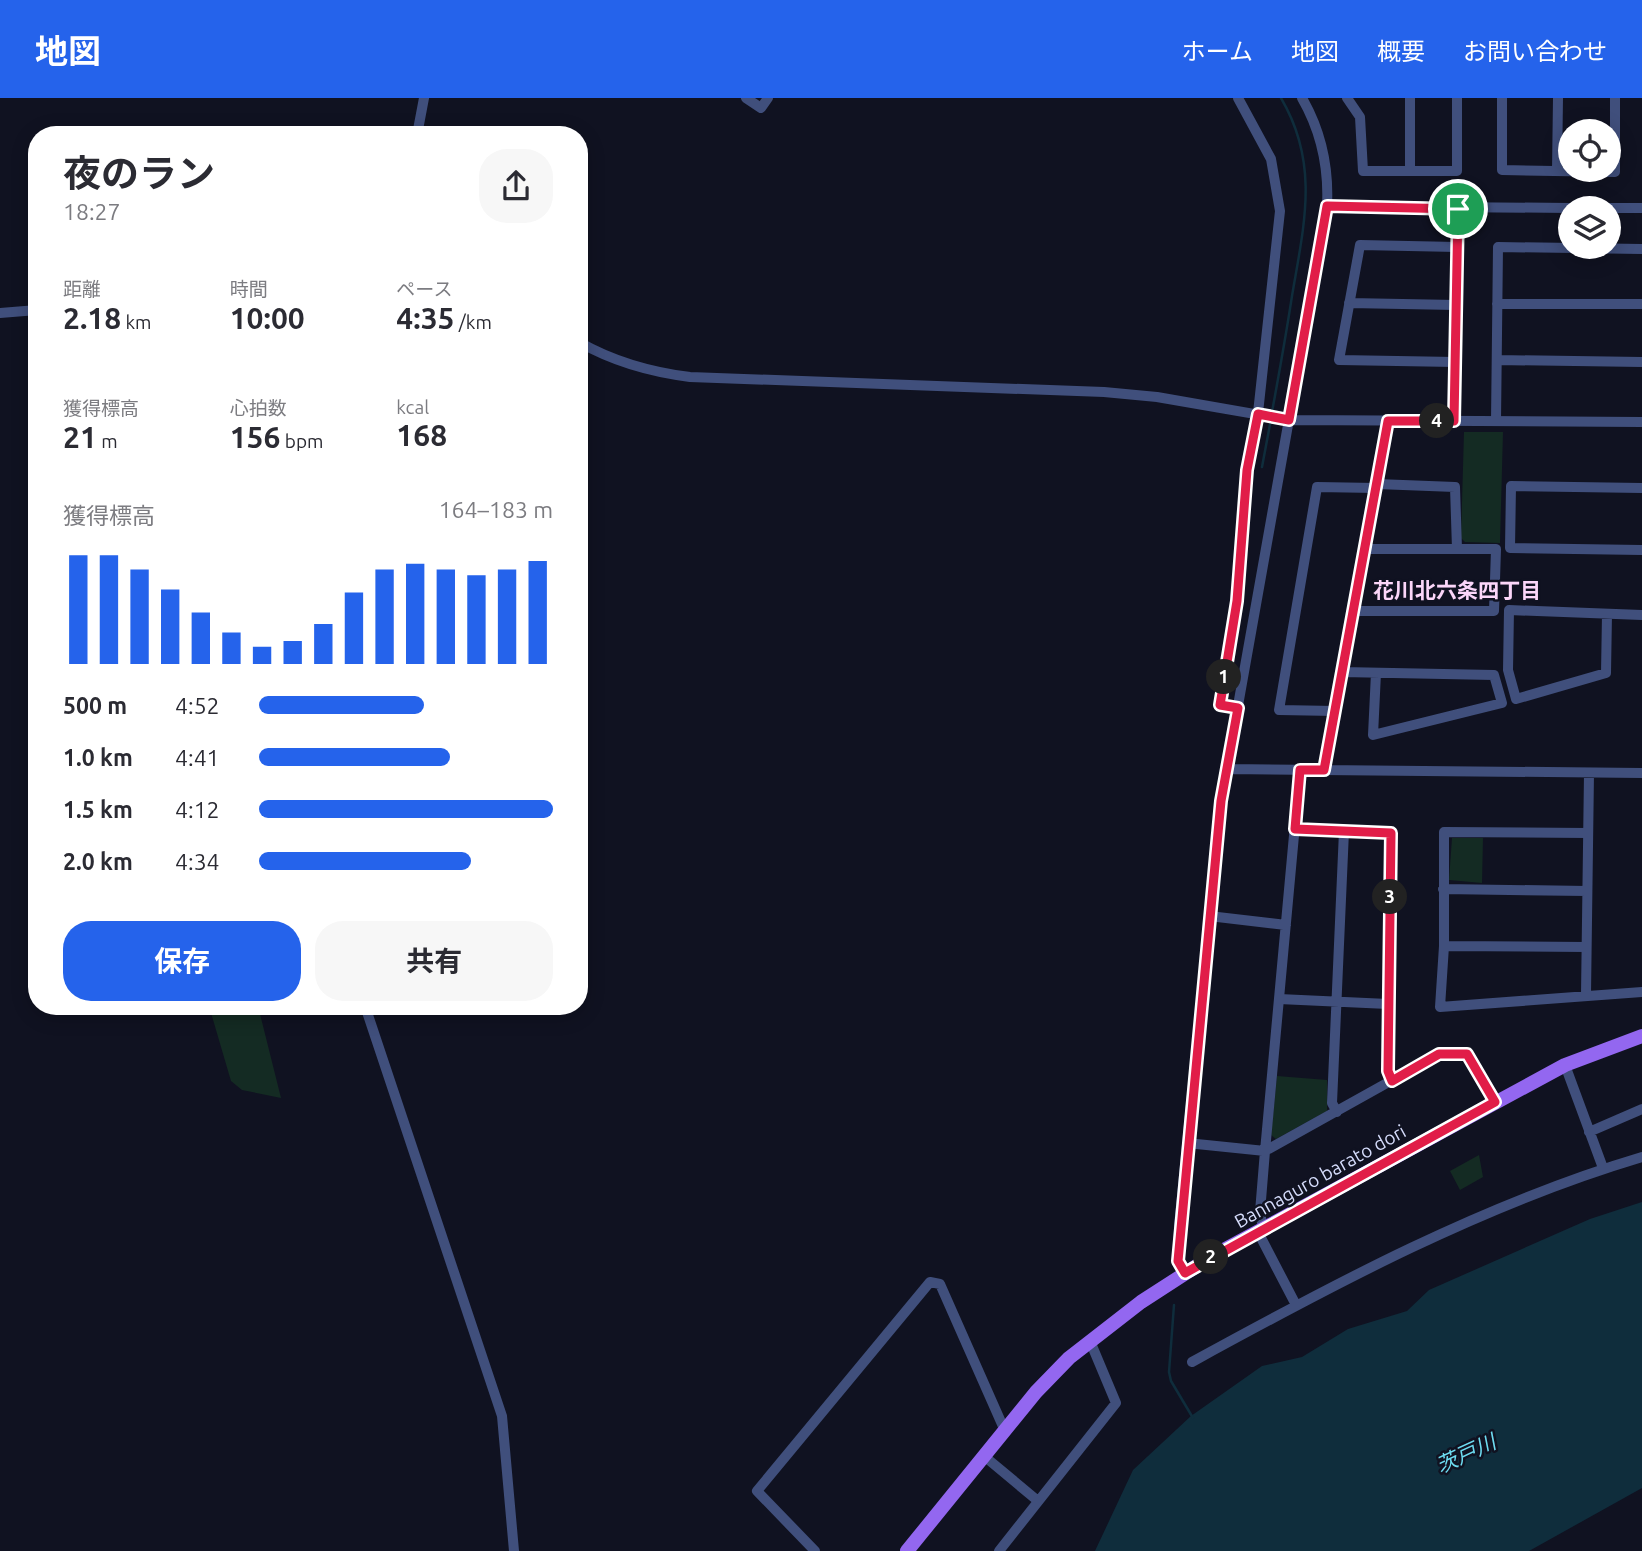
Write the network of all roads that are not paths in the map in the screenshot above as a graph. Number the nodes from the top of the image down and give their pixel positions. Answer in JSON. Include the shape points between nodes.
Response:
{"nodes":[{"id":1,"x":424,"y":98,"type":"edge"},
{"id":2,"x":746,"y":98,"type":"edge"},
{"id":3,"x":768,"y":98,"type":"edge"},
{"id":4,"x":1238,"y":98,"type":"edge"},
{"id":5,"x":1302,"y":98,"type":"edge"},
{"id":6,"x":1347,"y":98,"type":"edge"},
{"id":7,"x":1410,"y":98,"type":"edge"},
{"id":8,"x":1457,"y":98,"type":"edge"},
{"id":9,"x":1502,"y":98,"type":"edge"},
{"id":10,"x":1558,"y":98,"type":"edge"},
{"id":11,"x":1615,"y":98,"type":"edge"},
{"id":12,"x":419,"y":126,"type":"edge"},
{"id":13,"x":1410,"y":171,"type":"junction"},
{"id":14,"x":1557,"y":171,"type":"junction"},
{"id":15,"x":1327,"y":206,"type":"junction"},
{"id":16,"x":1558,"y":208,"type":"edge"},
{"id":17,"x":1621,"y":208,"type":"edge"},
{"id":18,"x":1642,"y":208,"type":"edge"},
{"id":19,"x":1458,"y":209,"type":"junction"},
{"id":20,"x":1457,"y":247,"type":"junction"},
{"id":21,"x":1642,"y":248,"type":"edge"},
{"id":22,"x":1349,"y":303,"type":"junction"},
{"id":23,"x":1497,"y":304,"type":"junction"},
{"id":24,"x":1642,"y":304,"type":"edge"},
{"id":25,"x":1456,"y":305,"type":"junction"},
{"id":26,"x":28,"y":311,"type":"edge"},
{"id":27,"x":0,"y":313,"type":"edge"},
{"id":28,"x":588,"y":347,"type":"edge"},
{"id":29,"x":1497,"y":360,"type":"junction"},
{"id":30,"x":1455,"y":362,"type":"junction"},
{"id":31,"x":1642,"y":362,"type":"edge"},
{"id":32,"x":1261,"y":414,"type":"junction"},
{"id":33,"x":1285,"y":419,"type":"junction"},
{"id":34,"x":1388,"y":421,"type":"junction"},
{"id":35,"x":1454,"y":421,"type":"junction"},
{"id":36,"x":1496,"y":421,"type":"junction"},
{"id":37,"x":1642,"y":422,"type":"edge"},
{"id":38,"x":1376,"y":486,"type":"junction"},
{"id":39,"x":1642,"y":488,"type":"edge"},
{"id":40,"x":1365,"y":549,"type":"junction"},
{"id":41,"x":1457,"y":549,"type":"junction"},
{"id":42,"x":1642,"y":551,"type":"edge"},
{"id":43,"x":1353,"y":611,"type":"junction"},
{"id":44,"x":1607,"y":614,"type":"junction"},
{"id":45,"x":1642,"y":615,"type":"edge"},
{"id":46,"x":1342,"y":672,"type":"junction"},
{"id":47,"x":1376,"y":673,"type":"junction"},
{"id":48,"x":1238,"y":708,"type":"junction"},
{"id":49,"x":1335,"y":711,"type":"junction"},
{"id":50,"x":1227,"y":769,"type":"junction"},
{"id":51,"x":1300,"y":770,"type":"junction"},
{"id":52,"x":1324,"y":770,"type":"junction"},
{"id":53,"x":1589,"y":773,"type":"junction"},
{"id":54,"x":1642,"y":773,"type":"edge"},
{"id":55,"x":1295,"y":829,"type":"junction"},
{"id":56,"x":1345,"y":831,"type":"junction"},
{"id":57,"x":1588,"y":833,"type":"junction"},
{"id":58,"x":1443,"y":889,"type":"junction"},
{"id":59,"x":1587,"y":891,"type":"junction"},
{"id":60,"x":1209,"y":916,"type":"junction"},
{"id":61,"x":1286,"y":925,"type":"junction"},
{"id":62,"x":1444,"y":946,"type":"junction"},
{"id":63,"x":1586,"y":947,"type":"junction"},
{"id":64,"x":1642,"y":992,"type":"edge"},
{"id":65,"x":1586,"y":994,"type":"junction"},
{"id":66,"x":1279,"y":999,"type":"junction"},
{"id":67,"x":1335,"y":1002,"type":"junction"},
{"id":68,"x":1388,"y":1004,"type":"junction"},
{"id":69,"x":368,"y":1015,"type":"edge"},
{"id":70,"x":1642,"y":1036,"type":"edge"},
{"id":71,"x":1565,"y":1065,"type":"junction"},
{"id":72,"x":1392,"y":1081,"type":"junction"},
{"id":73,"x":1495,"y":1102,"type":"junction"},
{"id":74,"x":1642,"y":1110,"type":"edge"},
{"id":75,"x":1337,"y":1112,"type":"junction"},
{"id":76,"x":1589,"y":1132,"type":"junction"},
{"id":77,"x":1187,"y":1143,"type":"junction"},
{"id":78,"x":1265,"y":1151,"type":"junction"},
{"id":79,"x":1642,"y":1157,"type":"edge"},
{"id":80,"x":1602,"y":1168,"type":"junction"},
{"id":81,"x":1261,"y":1230,"type":"junction"},
{"id":82,"x":1185,"y":1273,"type":"junction"},
{"id":83,"x":1296,"y":1305,"type":"junction"},
{"id":84,"x":1090,"y":1341,"type":"junction"},
{"id":85,"x":1192,"y":1362,"type":"dead end"},
{"id":86,"x":1005,"y":1431,"type":"junction"},
{"id":87,"x":985,"y":1456,"type":"junction"},
{"id":88,"x":1038,"y":1501,"type":"junction"},
{"id":89,"x":514,"y":1551,"type":"edge"},
{"id":90,"x":815,"y":1551,"type":"edge"},
{"id":91,"x":907,"y":1551,"type":"edge"},
{"id":92,"x":999,"y":1551,"type":"edge"}],
"edges":[{"from":1,"to":12,"type":"street"},
{"from":2,"to":3,"type":"street","via":[[761,108]]},
{"from":4,"to":32,"type":"street","via":[[1271,159],[1280,211]]},
{"from":5,"to":15,"type":"street","via":[[1322,146]]},
{"from":6,"to":13,"type":"street","via":[[1360,117],[1363,171]]},
{"from":7,"to":13,"type":"street"},
{"from":8,"to":13,"type":"street","via":[[1457,171]]},
{"from":9,"to":14,"type":"street","via":[[1502,170]]},
{"from":10,"to":14,"type":"street"},
{"from":11,"to":14,"type":"street","via":[[1615,172]]},
{"from":15,"to":19,"type":"street"},
{"from":15,"to":33,"type":"street"},
{"from":16,"to":19,"type":"street"},
{"from":17,"to":18,"type":"street"},
{"from":19,"to":20,"type":"street"},
{"from":20,"to":22,"type":"street","via":[[1360,246]]},
{"from":20,"to":25,"type":"street"},
{"from":21,"to":23,"type":"street","via":[[1498,247]]},
{"from":22,"to":25,"type":"street"},
{"from":22,"to":30,"type":"street","via":[[1339,360]]},
{"from":23,"to":24,"type":"street"},
{"from":23,"to":29,"type":"street"},
{"from":25,"to":30,"type":"street"},
{"from":26,"to":27,"type":"street"},
{"from":28,"to":32,"type":"street","via":[[629,365],[690,377],[1104,392]]},
{"from":29,"to":31,"type":"street"},
{"from":29,"to":36,"type":"street"},
{"from":30,"to":35,"type":"street"},
{"from":32,"to":33,"type":"street"},
{"from":32,"to":48,"type":"street","via":[[1247,470],[1237,601],[1220,705]]},
{"from":33,"to":34,"type":"street"},
{"from":33,"to":48,"type":"street"},
{"from":34,"to":35,"type":"street"},
{"from":34,"to":38,"type":"street"},
{"from":35,"to":36,"type":"street"},
{"from":36,"to":37,"type":"street"},
{"from":38,"to":40,"type":"street"},
{"from":38,"to":41,"type":"street","via":[[1455,487]]},
{"from":38,"to":49,"type":"street","via":[[1317,487],[1279,710]]},
{"from":39,"to":42,"type":"street","via":[[1511,486],[1510,548]]},
{"from":40,"to":41,"type":"street"},
{"from":40,"to":43,"type":"street"},
{"from":41,"to":43,"type":"street","via":[[1496,549],[1494,611]]},
{"from":43,"to":46,"type":"street"},
{"from":44,"to":44,"type":"street","via":[[1509,610],[1508,670],[1516,699],[1606,673]]},
{"from":44,"to":45,"type":"street"},
{"from":46,"to":47,"type":"street"},
{"from":46,"to":49,"type":"street"},
{"from":47,"to":47,"type":"street","via":[[1494,675],[1502,703],[1373,734]]},
{"from":48,"to":50,"type":"street"},
{"from":49,"to":52,"type":"street"},
{"from":50,"to":51,"type":"street"},
{"from":50,"to":60,"type":"street"},
{"from":51,"to":52,"type":"street"},
{"from":51,"to":55,"type":"street"},
{"from":52,"to":53,"type":"street"},
{"from":53,"to":54,"type":"street"},
{"from":53,"to":57,"type":"street"},
{"from":55,"to":56,"type":"street"},
{"from":55,"to":61,"type":"street"},
{"from":56,"to":67,"type":"street"},
{"from":56,"to":68,"type":"street","via":[[1391,833]]},
{"from":57,"to":58,"type":"street","via":[[1444,832]]},
{"from":57,"to":59,"type":"street"},
{"from":58,"to":59,"type":"street"},
{"from":58,"to":62,"type":"street"},
{"from":59,"to":63,"type":"street"},
{"from":60,"to":61,"type":"street"},
{"from":60,"to":77,"type":"street"},
{"from":61,"to":66,"type":"street"},
{"from":62,"to":63,"type":"street"},
{"from":62,"to":65,"type":"street","via":[[1440,1007]]},
{"from":63,"to":65,"type":"street"},
{"from":64,"to":65,"type":"street"},
{"from":66,"to":67,"type":"street"},
{"from":66,"to":78,"type":"street"},
{"from":67,"to":68,"type":"street"},
{"from":67,"to":75,"type":"street","via":[[1332,1103]]},
{"from":68,"to":72,"type":"street"},
{"from":69,"to":89,"type":"street","via":[[502,1416]]},
{"from":70,"to":71,"type":"main road","name":"Bannaguro barato dori"},
{"from":71,"to":73,"type":"main road","name":"Bannaguro barato dori"},
{"from":71,"to":76,"type":"street"},
{"from":72,"to":73,"type":"street","via":[[1439,1054],[1467,1054]]},
{"from":72,"to":75,"type":"street"},
{"from":73,"to":81,"type":"main road","name":"Bannaguro barato dori"},
{"from":74,"to":76,"type":"street"},
{"from":75,"to":78,"type":"street"},
{"from":76,"to":80,"type":"street"},
{"from":77,"to":78,"type":"street"},
{"from":77,"to":82,"type":"street","via":[[1178,1261]]},
{"from":78,"to":81,"type":"street"},
{"from":79,"to":80,"type":"street"},
{"from":80,"to":83,"type":"street","via":[[1433,1238]]},
{"from":81,"to":82,"type":"main road","name":"Bannaguro barato dori"},
{"from":81,"to":83,"type":"street"},
{"from":82,"to":84,"type":"main road","name":"Bannaguro barato dori"},
{"from":83,"to":85,"type":"street"},
{"from":84,"to":86,"type":"main road","name":"Bannaguro barato dori","via":[[1036,1392]]},
{"from":84,"to":88,"type":"street","via":[[1116,1403]]},
{"from":86,"to":87,"type":"main road","name":"Bannaguro barato dori"},
{"from":86,"to":90,"type":"street","via":[[940,1284],[930,1282],[757,1491]]},
{"from":87,"to":88,"type":"street"},
{"from":87,"to":91,"type":"main road","name":"Bannaguro barato dori"},
{"from":88,"to":92,"type":"street"}]}
